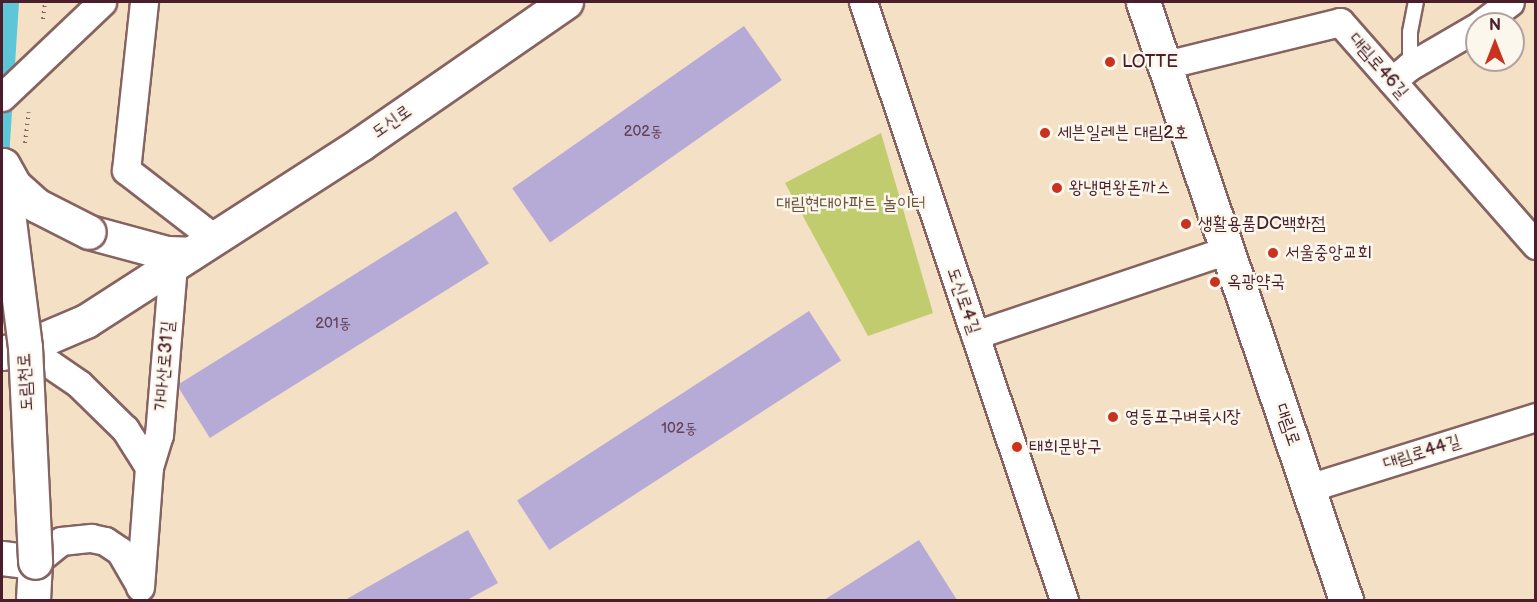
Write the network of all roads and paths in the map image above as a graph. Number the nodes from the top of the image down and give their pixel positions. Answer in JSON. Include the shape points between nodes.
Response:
{"nodes":[{"id":1,"x":102,"y":2,"type":"edge"},
{"id":2,"x":144,"y":2,"type":"edge"},
{"id":3,"x":566,"y":2,"type":"edge"},
{"id":4,"x":863,"y":2,"type":"edge"},
{"id":5,"x":1143,"y":2,"type":"edge"},
{"id":6,"x":1416,"y":2,"type":"edge"},
{"id":7,"x":1510,"y":2,"type":"edge"},
{"id":8,"x":1342,"y":12,"type":"edge"},
{"id":9,"x":1497,"y":12,"type":"edge"},
{"id":10,"x":1465,"y":34,"type":"edge"},
{"id":11,"x":1165,"y":65,"type":"junction"},
{"id":12,"x":1401,"y":73,"type":"junction"},
{"id":13,"x":2,"y":97,"type":"edge"},
{"id":14,"x":2,"y":163,"type":"edge"},
{"id":15,"x":1536,"y":245,"type":"edge"},
{"id":16,"x":1228,"y":249,"type":"junction"},
{"id":17,"x":192,"y":252,"type":"junction"},
{"id":18,"x":975,"y":335,"type":"junction"},
{"id":19,"x":13,"y":350,"type":"edge"},
{"id":20,"x":1536,"y":417,"type":"edge"},
{"id":21,"x":148,"y":467,"type":"junction"},
{"id":22,"x":1308,"y":488,"type":"junction"},
{"id":23,"x":2,"y":558,"type":"edge"},
{"id":24,"x":34,"y":562,"type":"junction"},
{"id":25,"x":139,"y":593,"type":"edge"},
{"id":26,"x":33,"y":600,"type":"edge"},
{"id":27,"x":1064,"y":600,"type":"edge"},
{"id":28,"x":1346,"y":600,"type":"edge"}],
"edges":[{"from":1,"to":13,"type":"street","bridge":true},
{"from":2,"to":17,"type":"street","via":[[126,170]]},
{"from":3,"to":17,"type":"main road","name":"도신로","via":[[362,142]]},
{"from":4,"to":18,"type":"street","name":"도신로4길"},
{"from":5,"to":11,"type":"main road","name":"대림로"},
{"from":6,"to":12,"type":"lane"},
{"from":7,"to":9,"type":"street"},
{"from":8,"to":11,"type":"street","name":"대림로46길"},
{"from":8,"to":12,"type":"street","name":"대림로46길"},
{"from":10,"to":12,"type":"street"},
{"from":11,"to":16,"type":"main road","name":"대림로"},
{"from":12,"to":15,"type":"street","name":"대림로46길"},
{"from":14,"to":17,"type":"main road","bridge":true,"via":[[14,185],[36,206],[89,232],[167,253]]},
{"from":14,"to":19,"type":"main road","name":"도림천로","bridge":true},
{"from":16,"to":18,"type":"street"},
{"from":16,"to":22,"type":"main road","name":"대림로"},
{"from":17,"to":19,"type":"main road","name":"도신로","via":[[86,321]]},
{"from":17,"to":21,"type":"street","name":"가마산로31길","via":[[159,435]]},
{"from":18,"to":27,"type":"street","name":"도신로4길"},
{"from":19,"to":21,"type":"street","via":[[87,391],[125,429]]},
{"from":19,"to":24,"type":"main road","name":"도림천로","bridge":true},
{"from":20,"to":22,"type":"street","name":"대림로44길"},
{"from":21,"to":25,"type":"street","name":"가마산로31길"},
{"from":22,"to":28,"type":"main road","name":"대림로"},
{"from":23,"to":24,"type":"main road"},
{"from":24,"to":25,"type":"street","via":[[61,541],[105,541],[120,551]]},
{"from":24,"to":26,"type":"main road","name":"도림천로"}]}
